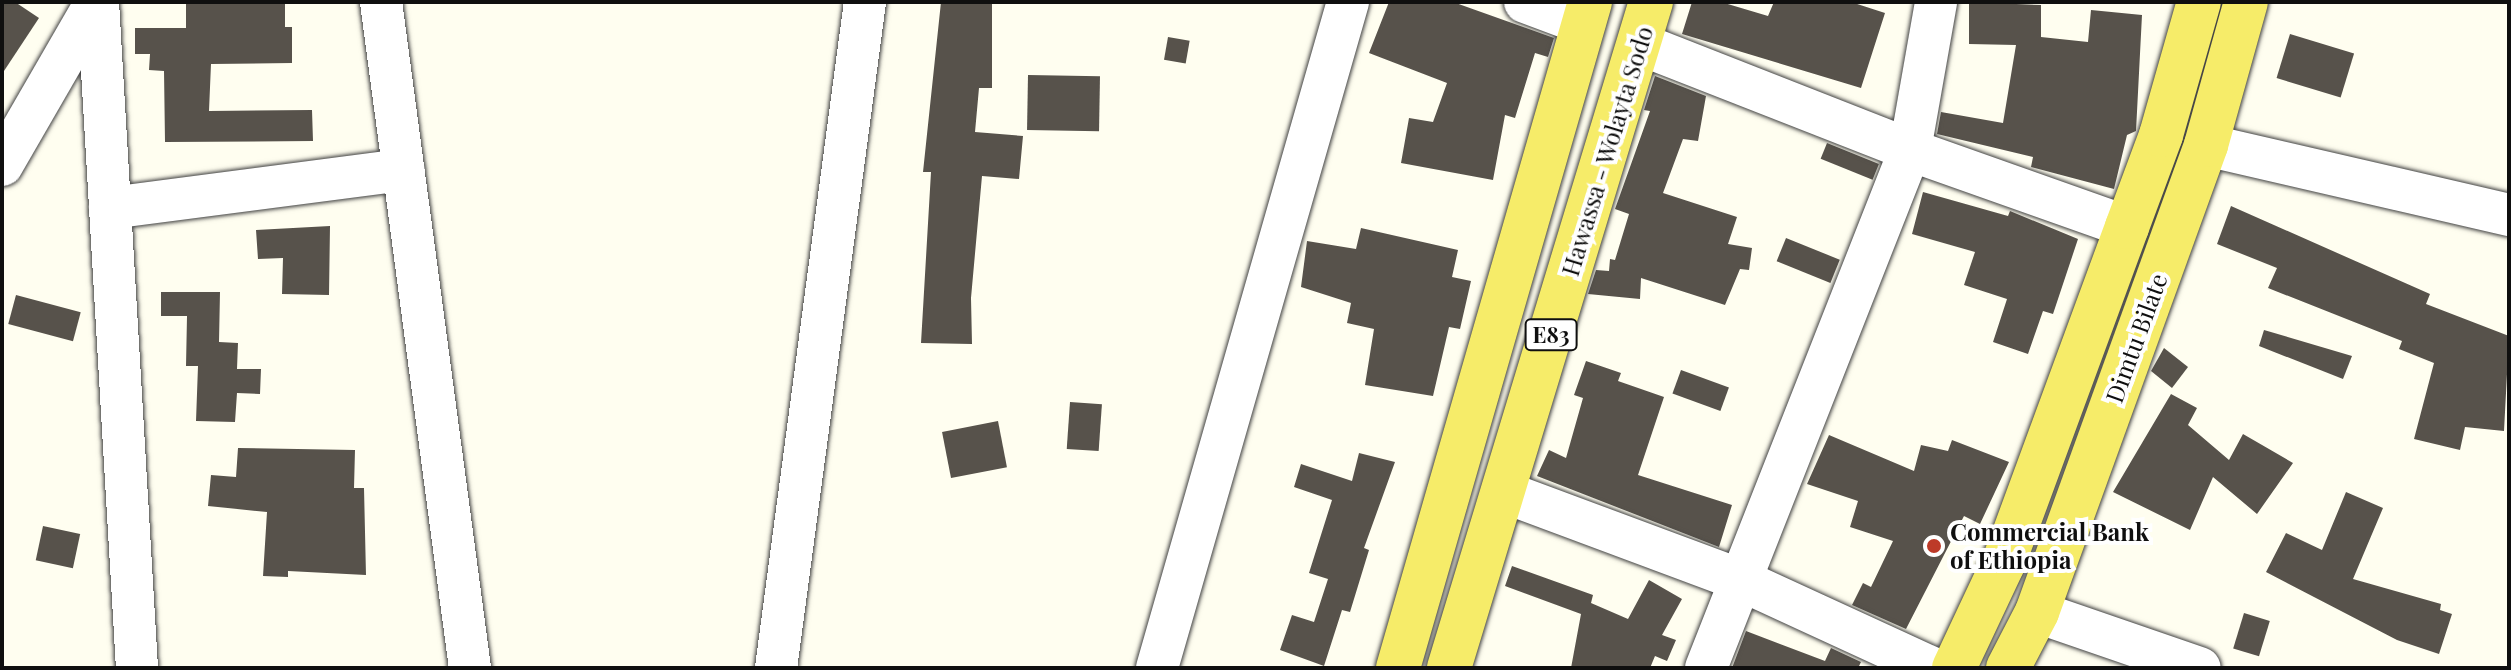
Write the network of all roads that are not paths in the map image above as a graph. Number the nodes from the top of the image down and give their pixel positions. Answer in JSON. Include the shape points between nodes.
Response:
{"nodes":[{"id":1,"x":97,"y":2,"type":"edge"},
{"id":2,"x":381,"y":2,"type":"edge"},
{"id":3,"x":865,"y":2,"type":"edge"},
{"id":4,"x":1348,"y":2,"type":"edge"},
{"id":5,"x":1525,"y":2,"type":"edge"},
{"id":6,"x":1651,"y":2,"type":"edge"},
{"id":7,"x":1936,"y":2,"type":"edge"},
{"id":8,"x":2199,"y":2,"type":"edge"},
{"id":9,"x":2246,"y":2,"type":"edge"},
{"id":10,"x":1587,"y":13,"type":"edge"},
{"id":11,"x":1640,"y":44,"type":"junction"},
{"id":12,"x":2206,"y":145,"type":"junction"},
{"id":13,"x":1910,"y":150,"type":"junction"},
{"id":14,"x":2,"y":165,"type":"edge"},
{"id":15,"x":404,"y":170,"type":"junction"},
{"id":16,"x":110,"y":208,"type":"junction"},
{"id":17,"x":2509,"y":215,"type":"edge"},
{"id":18,"x":2127,"y":227,"type":"junction"},
{"id":19,"x":1454,"y":475,"type":"junction"},
{"id":20,"x":1504,"y":492,"type":"junction"},
{"id":21,"x":1743,"y":581,"type":"junction"},
{"id":22,"x":2037,"y":612,"type":"junction"},
{"id":23,"x":137,"y":668,"type":"edge"},
{"id":24,"x":470,"y":668,"type":"edge"},
{"id":25,"x":776,"y":668,"type":"edge"},
{"id":26,"x":1157,"y":668,"type":"edge"},
{"id":27,"x":1398,"y":668,"type":"edge"},
{"id":28,"x":1449,"y":668,"type":"edge"},
{"id":29,"x":1706,"y":668,"type":"edge"},
{"id":30,"x":1932,"y":668,"type":"edge"},
{"id":31,"x":1954,"y":668,"type":"edge"},
{"id":32,"x":2008,"y":668,"type":"edge"},
{"id":33,"x":2200,"y":668,"type":"edge"}],
"edges":[{"from":1,"to":14,"type":"street"},
{"from":1,"to":16,"type":"street"},
{"from":2,"to":15,"type":"street"},
{"from":3,"to":25,"type":"street"},
{"from":4,"to":26,"type":"street"},
{"from":5,"to":10,"type":"street"},
{"from":6,"to":11,"type":"main road","name":"Hawassa - Wolayta Sodo","number":"E83"},
{"from":7,"to":13,"type":"street"},
{"from":8,"to":18,"type":"main road","via":[[2161,135]]},
{"from":9,"to":12,"type":"main road","name":"Dimtu Bilate"},
{"from":10,"to":11,"type":"main road"},
{"from":10,"to":19,"type":"main road","number":"E83"},
{"from":11,"to":13,"type":"street"},
{"from":11,"to":20,"type":"main road","name":"Hawassa - Wolayta Sodo","number":"E83"},
{"from":12,"to":17,"type":"street"},
{"from":12,"to":22,"type":"main road","name":"Dimtu Bilate"},
{"from":13,"to":18,"type":"street"},
{"from":13,"to":21,"type":"street"},
{"from":15,"to":16,"type":"street"},
{"from":15,"to":24,"type":"street"},
{"from":16,"to":23,"type":"street"},
{"from":18,"to":31,"type":"main road","via":[[2003,564]]},
{"from":19,"to":20,"type":"main road"},
{"from":19,"to":27,"type":"main road","number":"E83"},
{"from":20,"to":21,"type":"street"},
{"from":20,"to":28,"type":"main road","name":"Hawassa - Wolayta Sodo","number":"E83"},
{"from":21,"to":29,"type":"street"},
{"from":21,"to":30,"type":"street"},
{"from":22,"to":32,"type":"main road","name":"Dimtu Bilate"},
{"from":22,"to":33,"type":"street"}]}
